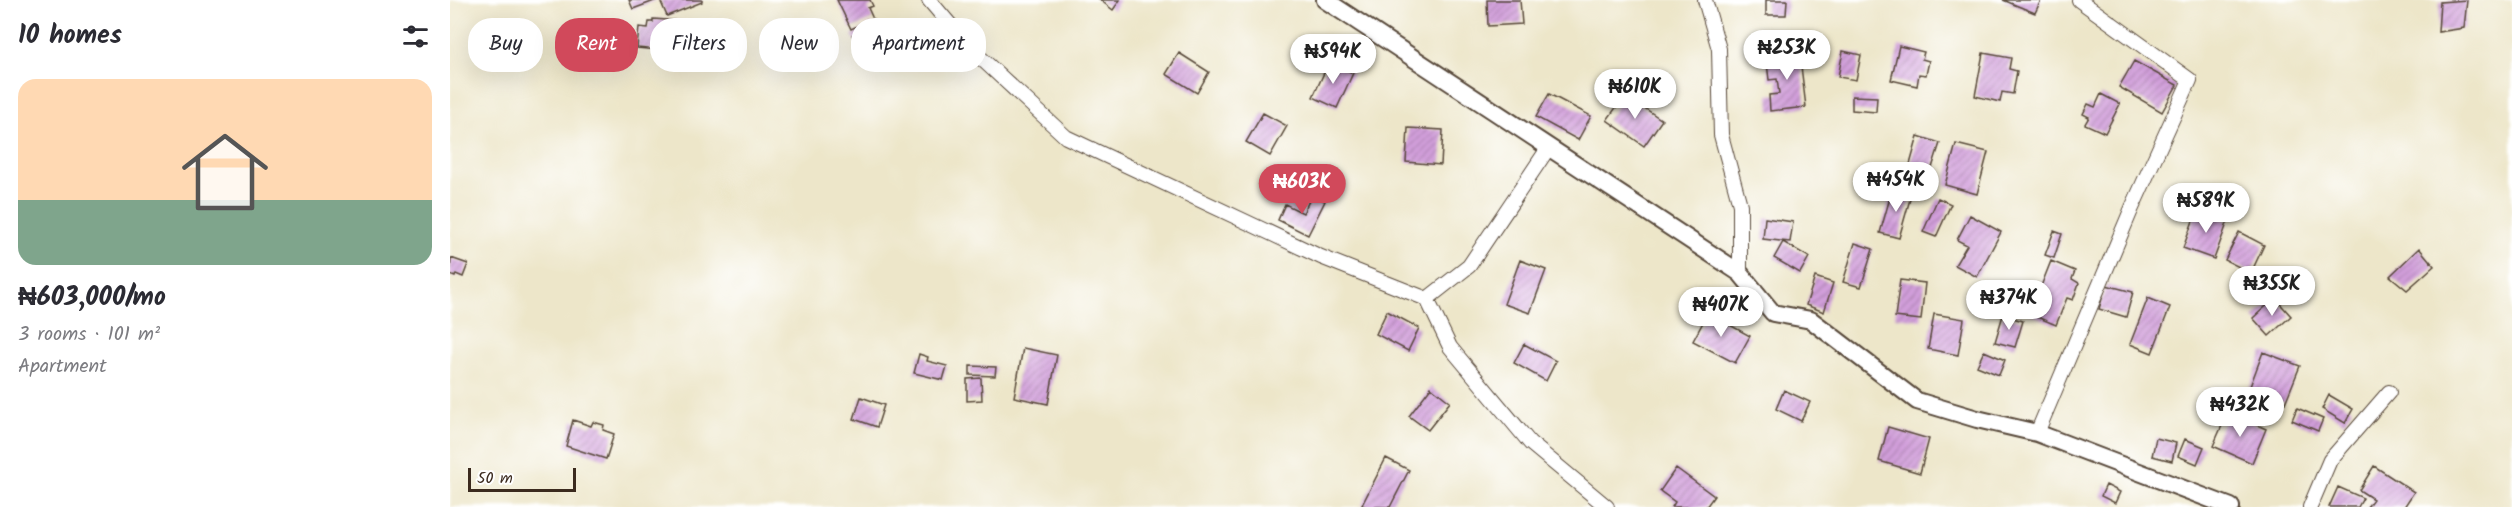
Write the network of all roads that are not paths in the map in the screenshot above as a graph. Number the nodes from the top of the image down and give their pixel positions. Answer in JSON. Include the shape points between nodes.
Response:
{"nodes":[{"id":1,"x":929,"y":0,"type":"edge"},
{"id":2,"x":1325,"y":0,"type":"edge"},
{"id":3,"x":1706,"y":0,"type":"edge"},
{"id":4,"x":2079,"y":0,"type":"edge"},
{"id":5,"x":1549,"y":147,"type":"junction"},
{"id":6,"x":1740,"y":273,"type":"junction"},
{"id":7,"x":1427,"y":298,"type":"junction"},
{"id":8,"x":2389,"y":392,"type":"dead end"},
{"id":9,"x":2037,"y":433,"type":"junction"},
{"id":10,"x":1607,"y":507,"type":"edge"},
{"id":11,"x":2231,"y":507,"type":"edge"},
{"id":12,"x":2310,"y":507,"type":"edge"}],
"edges":[{"from":1,"to":7,"type":"street","via":[[970,48],[1066,137],[1321,257]]},
{"from":2,"to":5,"type":"street"},
{"from":3,"to":6,"type":"street","via":[[1719,49],[1721,135],[1740,205]]},
{"from":4,"to":9,"type":"street","via":[[2190,80]]},
{"from":5,"to":6,"type":"street"},
{"from":5,"to":7,"type":"street","via":[[1469,266]]},
{"from":6,"to":9,"type":"street","via":[[1773,313],[1811,320],[1917,401]]},
{"from":7,"to":10,"type":"street","via":[[1450,347],[1530,443]]},
{"from":8,"to":12,"type":"street","via":[[2330,460]]},
{"from":9,"to":11,"type":"street"}]}
